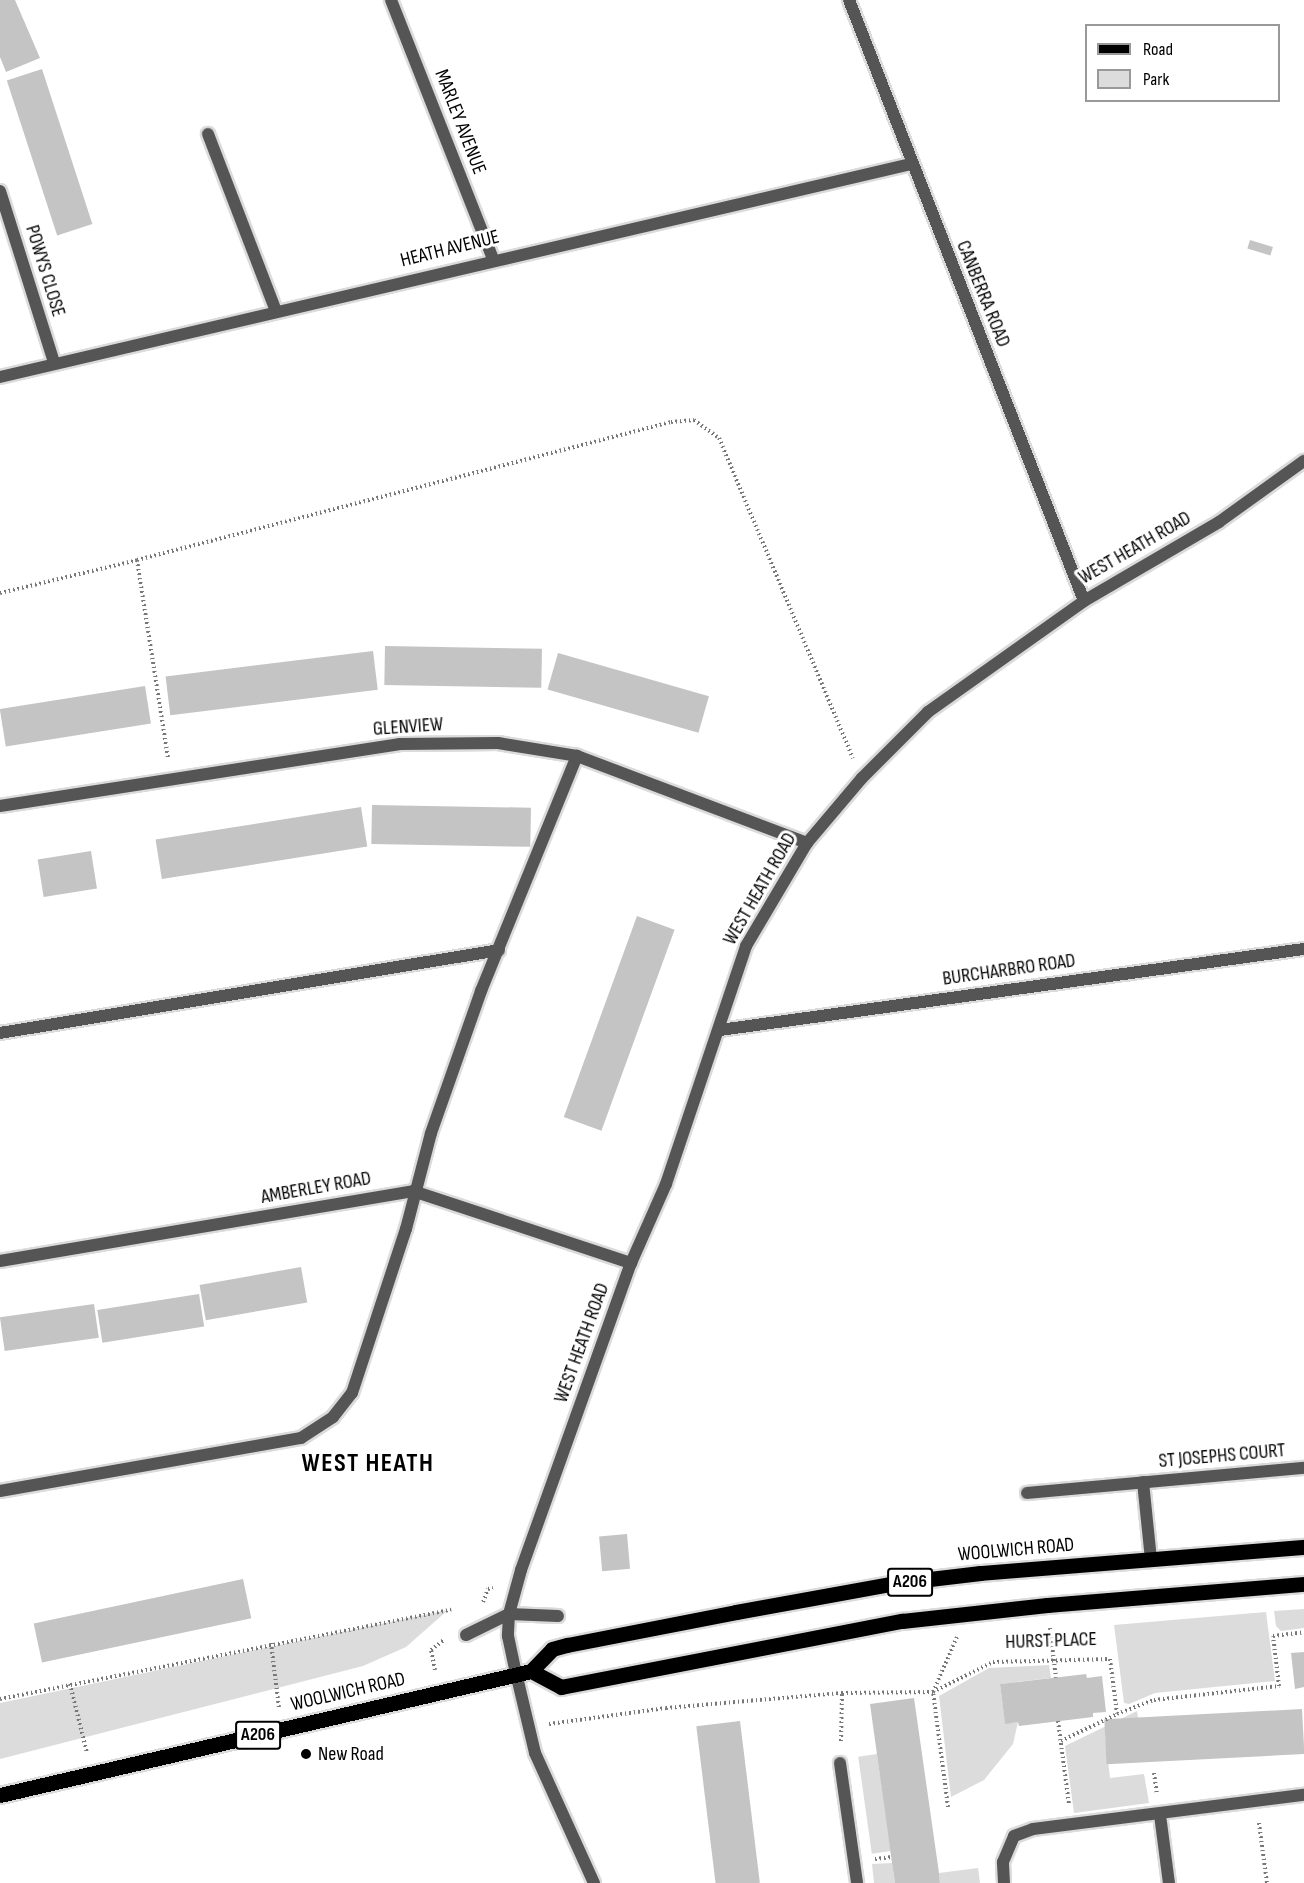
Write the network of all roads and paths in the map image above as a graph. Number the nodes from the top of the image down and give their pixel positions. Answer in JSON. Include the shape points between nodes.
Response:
{"nodes":[{"id":1,"x":391,"y":0,"type":"edge"},
{"id":2,"x":849,"y":0,"type":"edge"},
{"id":3,"x":208,"y":134,"type":"dead end"},
{"id":4,"x":911,"y":164,"type":"junction"},
{"id":5,"x":0,"y":191,"type":"edge"},
{"id":6,"x":493,"y":259,"type":"junction"},
{"id":7,"x":276,"y":311,"type":"junction"},
{"id":8,"x":54,"y":362,"type":"junction"},
{"id":9,"x":0,"y":377,"type":"edge"},
{"id":10,"x":1304,"y":461,"type":"edge"},
{"id":11,"x":137,"y":560,"type":"junction"},
{"id":12,"x":0,"y":593,"type":"edge"},
{"id":13,"x":1084,"y":601,"type":"junction"},
{"id":14,"x":577,"y":756,"type":"junction"},
{"id":15,"x":862,"y":778,"type":"junction"},
{"id":16,"x":171,"y":779,"type":"junction"},
{"id":17,"x":0,"y":806,"type":"edge"},
{"id":18,"x":807,"y":843,"type":"junction"},
{"id":19,"x":1304,"y":949,"type":"edge"},
{"id":20,"x":499,"y":950,"type":"junction"},
{"id":21,"x":720,"y":1030,"type":"junction"},
{"id":22,"x":0,"y":1033,"type":"edge"},
{"id":23,"x":414,"y":1191,"type":"junction"},
{"id":24,"x":0,"y":1262,"type":"edge"},
{"id":25,"x":631,"y":1263,"type":"junction"},
{"id":26,"x":1304,"y":1468,"type":"edge"},
{"id":27,"x":1143,"y":1482,"type":"junction"},
{"id":28,"x":0,"y":1491,"type":"edge"},
{"id":29,"x":1027,"y":1492,"type":"dead end"},
{"id":30,"x":1304,"y":1547,"type":"edge"},
{"id":31,"x":1151,"y":1559,"type":"junction"},
{"id":32,"x":1304,"y":1584,"type":"edge"},
{"id":33,"x":1047,"y":1605,"type":"junction"},
{"id":34,"x":450,"y":1610,"type":"dead end"},
{"id":35,"x":509,"y":1614,"type":"junction"},
{"id":36,"x":955,"y":1615,"type":"junction"},
{"id":37,"x":558,"y":1616,"type":"dead end"},
{"id":38,"x":1304,"y":1632,"type":"edge"},
{"id":39,"x":466,"y":1635,"type":"dead end"},
{"id":40,"x":271,"y":1643,"type":"junction"},
{"id":41,"x":1054,"y":1660,"type":"junction"},
{"id":42,"x":523,"y":1672,"type":"junction"},
{"id":43,"x":1056,"y":1678,"type":"dead end"},
{"id":44,"x":70,"y":1684,"type":"junction"},
{"id":45,"x":933,"y":1692,"type":"junction"},
{"id":46,"x":842,"y":1694,"type":"junction"},
{"id":47,"x":0,"y":1699,"type":"edge"},
{"id":48,"x":1117,"y":1714,"type":"junction"},
{"id":49,"x":1058,"y":1721,"type":"dead end"},
{"id":50,"x":527,"y":1727,"type":"junction"},
{"id":51,"x":282,"y":1729,"type":"junction"},
{"id":52,"x":1061,"y":1741,"type":"junction"},
{"id":53,"x":840,"y":1763,"type":"joint"},
{"id":54,"x":92,"y":1774,"type":"junction"},
{"id":55,"x":1304,"y":1795,"type":"edge"},
{"id":56,"x":0,"y":1796,"type":"edge"},
{"id":57,"x":1256,"y":1801,"type":"junction"},
{"id":58,"x":948,"y":1807,"type":"dead end"},
{"id":59,"x":1160,"y":1815,"type":"junction"},
{"id":60,"x":1072,"y":1825,"type":"junction"},
{"id":61,"x":594,"y":1883,"type":"edge"},
{"id":62,"x":856,"y":1883,"type":"edge"},
{"id":63,"x":1004,"y":1883,"type":"edge"},
{"id":64,"x":1169,"y":1883,"type":"edge"},
{"id":65,"x":1267,"y":1883,"type":"edge"}],
"edges":[{"from":1,"to":6,"type":"street","name":"MARLEY AVENUE"},
{"from":2,"to":4,"type":"street","name":"CANBERRA ROAD"},
{"from":3,"to":7,"type":"street"},
{"from":4,"to":6,"type":"street","name":"HEATH AVENUE"},
{"from":4,"to":13,"type":"street","name":"CANBERRA ROAD"},
{"from":5,"to":8,"type":"street","name":"POWYS CLOSE"},
{"from":6,"to":7,"type":"street","name":"HEATH AVENUE"},
{"from":7,"to":8,"type":"street","name":"HEATH AVENUE"},
{"from":8,"to":9,"type":"street","name":"HEATH AVENUE"},
{"from":10,"to":13,"type":"street","name":"WEST HEATH ROAD","via":[[1219,522]]},
{"from":11,"to":12,"type":"path"},
{"from":11,"to":15,"type":"path","via":[[671,422],[694,420],[719,438]]},
{"from":11,"to":16,"type":"path"},
{"from":13,"to":15,"type":"street","name":"WEST HEATH ROAD","via":[[928,712]]},
{"from":14,"to":16,"type":"street","name":"GLENVIEW","via":[[498,743],[400,744]]},
{"from":14,"to":18,"type":"street","name":"GLENVIEW"},
{"from":14,"to":20,"type":"street"},
{"from":15,"to":18,"type":"street","name":"WEST HEATH ROAD"},
{"from":16,"to":17,"type":"street","name":"GLENVIEW"},
{"from":18,"to":21,"type":"street","name":"WEST HEATH ROAD","via":[[746,946]]},
{"from":19,"to":21,"type":"street","name":"BURCHARBRO ROAD"},
{"from":20,"to":22,"type":"street"},
{"from":20,"to":23,"type":"street","via":[[431,1132]]},
{"from":21,"to":25,"type":"street","name":"WEST HEATH ROAD","via":[[666,1184]]},
{"from":23,"to":24,"type":"street","name":"AMBERLEY ROAD"},
{"from":23,"to":25,"type":"street","name":"AMBERLEY ROAD"},
{"from":23,"to":28,"type":"street","via":[[406,1229],[352,1393],[333,1417],[301,1438]]},
{"from":25,"to":35,"type":"street","name":"WEST HEATH ROAD","via":[[520,1570]]},
{"from":26,"to":27,"type":"street","name":"ST JOSEPHS COURT"},
{"from":27,"to":29,"type":"street","name":"ST JOSEPHS COURT"},
{"from":27,"to":31,"type":"street","name":"ST JOSEPHS COURT"},
{"from":30,"to":31,"type":"main road","name":"WOOLWICH ROAD","number":"A206"},
{"from":31,"to":42,"type":"main road","name":"WOOLWICH ROAD","number":"A206","via":[[980,1573],[873,1587],[552,1649]]},
{"from":32,"to":33,"type":"main road","number":"A206"},
{"from":33,"to":36,"type":"main road","number":"A206"},
{"from":33,"to":41,"type":"path"},
{"from":34,"to":40,"type":"path"},
{"from":35,"to":37,"type":"street"},
{"from":35,"to":39,"type":"street"},
{"from":35,"to":42,"type":"street","name":"WEST HEATH ROAD","via":[[508,1636]]},
{"from":36,"to":42,"type":"main road","number":"A206","via":[[763,1645],[561,1687]]},
{"from":36,"to":45,"type":"path","via":[[957,1640]]},
{"from":38,"to":48,"type":"path","via":[[1273,1636],[1279,1686],[1154,1700]]},
{"from":40,"to":44,"type":"path"},
{"from":40,"to":51,"type":"path"},
{"from":41,"to":43,"type":"path"},
{"from":41,"to":45,"type":"path","name":"HURST PLACE","via":[[993,1662]]},
{"from":41,"to":48,"type":"path","name":"HURST PLACE","via":[[1110,1659]]},
{"from":42,"to":50,"type":"street"},
{"from":42,"to":51,"type":"main road","name":"WOOLWICH ROAD","number":"A206"},
{"from":44,"to":47,"type":"path"},
{"from":44,"to":54,"type":"path"},
{"from":45,"to":46,"type":"path","name":"HURST PLACE"},
{"from":45,"to":58,"type":"path"},
{"from":46,"to":50,"type":"path","name":"HURST PLACE","via":[[666,1708]]},
{"from":46,"to":53,"type":"path"},
{"from":48,"to":52,"type":"path"},
{"from":49,"to":52,"type":"path"},
{"from":50,"to":61,"type":"street","via":[[555,1802]]},
{"from":51,"to":54,"type":"main road","name":"WOOLWICH ROAD","number":"A206"},
{"from":52,"to":60,"type":"path"},
{"from":53,"to":62,"type":"street"},
{"from":54,"to":56,"type":"main road","name":"WOOLWICH ROAD","number":"A206"},
{"from":55,"to":57,"type":"street"},
{"from":57,"to":59,"type":"street"},
{"from":57,"to":65,"type":"path"},
{"from":59,"to":60,"type":"street"},
{"from":59,"to":64,"type":"street"},
{"from":60,"to":63,"type":"street","via":[[1033,1829],[1014,1836],[1003,1862]]}]}
